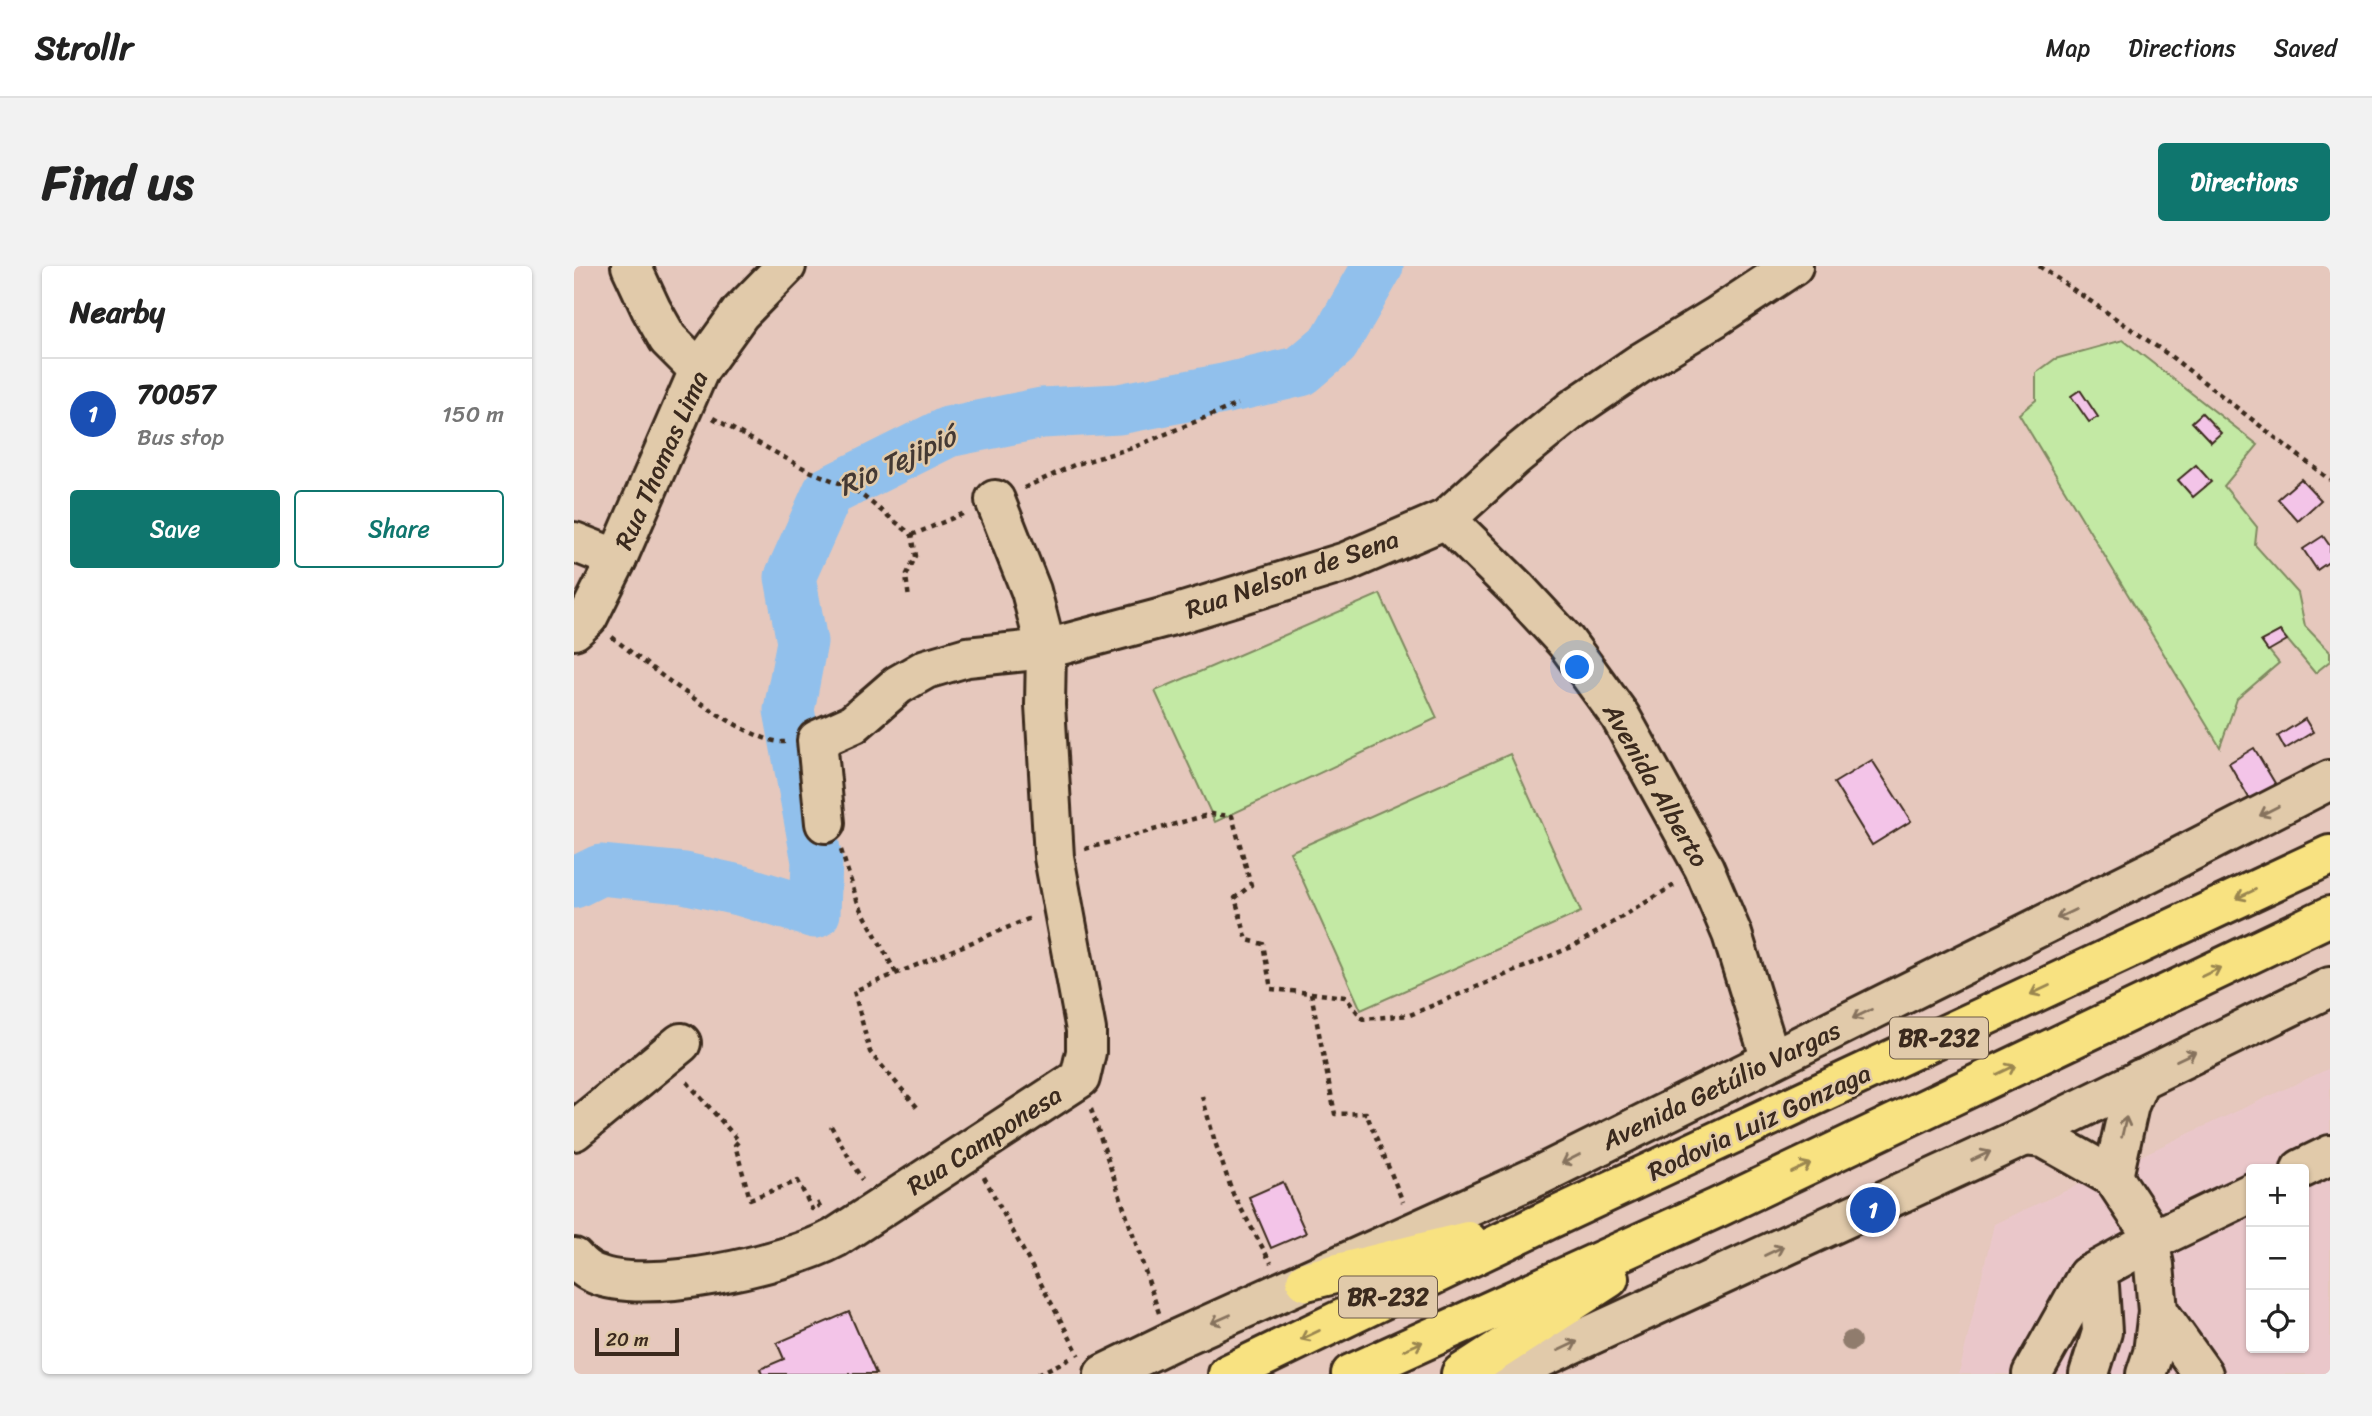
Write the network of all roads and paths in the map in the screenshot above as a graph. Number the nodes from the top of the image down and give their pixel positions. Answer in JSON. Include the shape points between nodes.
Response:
{"nodes":[{"id":1,"x":631,"y":266,"type":"edge"},
{"id":2,"x":786,"y":266,"type":"edge"},
{"id":3,"x":1793,"y":266,"type":"edge"},
{"id":4,"x":2039,"y":266,"type":"edge"},
{"id":5,"x":692,"y":386,"type":"junction"},
{"id":6,"x":1238,"y":404,"type":"dead end"},
{"id":7,"x":2330,"y":480,"type":"edge"},
{"id":8,"x":995,"y":500,"type":"junction"},
{"id":9,"x":1446,"y":519,"type":"junction"},
{"id":10,"x":912,"y":536,"type":"junction"},
{"id":11,"x":574,"y":541,"type":"edge"},
{"id":12,"x":617,"y":559,"type":"junction"},
{"id":13,"x":909,"y":599,"type":"dead end"},
{"id":14,"x":581,"y":623,"type":"edge"},
{"id":15,"x":1046,"y":649,"type":"junction"},
{"id":16,"x":775,"y":743,"type":"dead end"},
{"id":17,"x":2330,"y":780,"type":"edge"},
{"id":18,"x":825,"y":823,"type":"joint"},
{"id":19,"x":2330,"y":855,"type":"edge"},
{"id":20,"x":1054,"y":858,"type":"junction"},
{"id":21,"x":1704,"y":868,"type":"junction"},
{"id":22,"x":1063,"y":905,"type":"junction"},
{"id":23,"x":2330,"y":916,"type":"edge"},
{"id":24,"x":896,"y":974,"type":"junction"},
{"id":25,"x":2330,"y":987,"type":"edge"},
{"id":26,"x":1311,"y":993,"type":"junction"},
{"id":27,"x":673,"y":1050,"type":"joint"},
{"id":28,"x":1770,"y":1060,"type":"junction"},
{"id":29,"x":1080,"y":1078,"type":"junction"},
{"id":30,"x":2140,"y":1079,"type":"junction"},
{"id":31,"x":1202,"y":1096,"type":"dead end"},
{"id":32,"x":917,"y":1107,"type":"dead end"},
{"id":33,"x":831,"y":1126,"type":"dead end"},
{"id":34,"x":574,"y":1131,"type":"edge"},
{"id":35,"x":2025,"y":1136,"type":"junction"},
{"id":36,"x":969,"y":1150,"type":"junction"},
{"id":37,"x":2330,"y":1155,"type":"edge"},
{"id":38,"x":2309,"y":1165,"type":"edge"},
{"id":39,"x":2113,"y":1177,"type":"junction"},
{"id":40,"x":2246,"y":1195,"type":"edge"},
{"id":41,"x":1404,"y":1206,"type":"dead end"},
{"id":42,"x":878,"y":1208,"type":"junction"},
{"id":43,"x":1717,"y":1208,"type":"junction"},
{"id":44,"x":1548,"y":1220,"type":"junction"},
{"id":45,"x":835,"y":1238,"type":"junction"},
{"id":46,"x":2149,"y":1242,"type":"junction"},
{"id":47,"x":574,"y":1258,"type":"edge"},
{"id":48,"x":1290,"y":1274,"type":"junction"},
{"id":49,"x":2087,"y":1276,"type":"junction"},
{"id":50,"x":2158,"y":1311,"type":"junction"},
{"id":51,"x":1170,"y":1342,"type":"junction"},
{"id":52,"x":1094,"y":1369,"type":"edge"},
{"id":53,"x":1228,"y":1374,"type":"edge"},
{"id":54,"x":1351,"y":1374,"type":"edge"},
{"id":55,"x":1461,"y":1374,"type":"edge"},
{"id":56,"x":1506,"y":1374,"type":"edge"},
{"id":57,"x":2032,"y":1374,"type":"edge"},
{"id":58,"x":2089,"y":1374,"type":"edge"},
{"id":59,"x":2146,"y":1374,"type":"edge"},
{"id":60,"x":2203,"y":1374,"type":"edge"}],
"edges":[{"from":1,"to":5,"type":"street"},
{"from":2,"to":5,"type":"street","name":"Rua Thomas Lima","via":[[740,313]]},
{"from":3,"to":9,"type":"street","name":"Rua Nelson de Sena","via":[[1573,409]]},
{"from":4,"to":7,"type":"path","via":[[2169,355]]},
{"from":5,"to":10,"type":"path","via":[[807,470],[854,489]]},
{"from":5,"to":12,"type":"street","name":"Rua Thomas Lima"},
{"from":6,"to":8,"type":"path","via":[[1132,448],[1074,465]]},
{"from":8,"to":10,"type":"path"},
{"from":8,"to":15,"type":"street","name":"Rua Camponesa","via":[[1031,591]]},
{"from":9,"to":15,"type":"street","name":"Rua Nelson de Sena","via":[[1346,562]]},
{"from":9,"to":21,"type":"street","name":"Avenida Alberto","via":[[1566,642],[1620,716]]},
{"from":10,"to":13,"type":"path","via":[[916,556],[906,576]]},
{"from":11,"to":12,"type":"street"},
{"from":12,"to":14,"type":"street","name":"Rua Thomas Lima"},
{"from":14,"to":16,"type":"path","via":[[745,730]]},
{"from":15,"to":18,"type":"street","name":"Rua Nelson de Sena","via":[[967,656],[926,669],[898,685],[853,724],[817,740]]},
{"from":15,"to":20,"type":"street","name":"Rua Camponesa"},
{"from":17,"to":28,"type":"street","name":"Avenida Getúlio Vargas","one_way":true},
{"from":18,"to":24,"type":"path","via":[[845,856],[858,903]]},
{"from":19,"to":44,"type":"highway","name":"Rodovia Luiz Gonzaga","number":"BR-232","one_way":true},
{"from":20,"to":22,"type":"street","name":"Rua Camponesa"},
{"from":20,"to":26,"type":"path","via":[[1211,814],[1232,816],[1251,885],[1235,898],[1247,940],[1263,944],[1272,989]]},
{"from":21,"to":26,"type":"path","via":[[1574,946],[1410,1015],[1363,1019],[1345,997]]},
{"from":21,"to":28,"type":"street","name":"Avenida Alberto","via":[[1732,934]]},
{"from":22,"to":24,"type":"path"},
{"from":22,"to":29,"type":"street","name":"Rua Camponesa","via":[[1086,1030]]},
{"from":43,"to":23,"type":"highway","number":"BR-232","one_way":true},
{"from":24,"to":32,"type":"path","via":[[854,990],[870,1052]]},
{"from":30,"to":25,"type":"street","one_way":true},
{"from":26,"to":41,"type":"path","via":[[1335,1114],[1366,1113]]},
{"from":27,"to":34,"type":"street"},
{"from":27,"to":45,"type":"path","via":[[739,1141],[735,1145],[750,1199],[798,1181],[812,1209],[818,1204]]},
{"from":28,"to":48,"type":"street","name":"Avenida Getúlio Vargas","one_way":true,"via":[[1540,1175]]},
{"from":29,"to":36,"type":"street","name":"Rua Camponesa"},
{"from":29,"to":51,"type":"path"},
{"from":30,"to":35,"type":"street"},
{"from":39,"to":30,"type":"street","one_way":true,"via":[[2129,1105]]},
{"from":31,"to":48,"type":"path","via":[[1233,1194]]},
{"from":33,"to":42,"type":"path"},
{"from":35,"to":39,"type":"street","via":[[2044,1138]]},
{"from":56,"to":35,"type":"street","one_way":true},
{"from":36,"to":42,"type":"street","name":"Rua Camponesa"},
{"from":36,"to":52,"type":"path"},
{"from":37,"to":38,"type":"street"},
{"from":39,"to":46,"type":"street","via":[[2146,1227]]},
{"from":40,"to":46,"type":"street"},
{"from":42,"to":45,"type":"street","name":"Rua Camponesa"},
{"from":54,"to":43,"type":"highway","number":"BR-232","one_way":true},
{"from":43,"to":55,"type":"highway"},
{"from":44,"to":48,"type":"highway"},
{"from":44,"to":53,"type":"highway","name":"Rodovia Luiz Gonzaga","number":"BR-232","one_way":true},
{"from":45,"to":47,"type":"street","name":"Rua Camponesa","via":[[802,1254],[686,1279],[617,1280],[596,1275]]},
{"from":46,"to":49,"type":"street"},
{"from":46,"to":50,"type":"street"},
{"from":48,"to":51,"type":"street","name":"Avenida Getúlio Vargas","one_way":true},
{"from":49,"to":57,"type":"street"},
{"from":49,"to":58,"type":"street","via":[[2099,1286],[2102,1332]]},
{"from":50,"to":59,"type":"street"},
{"from":50,"to":60,"type":"street"},
{"from":51,"to":52,"type":"street","name":"Avenida Getúlio Vargas"}]}
